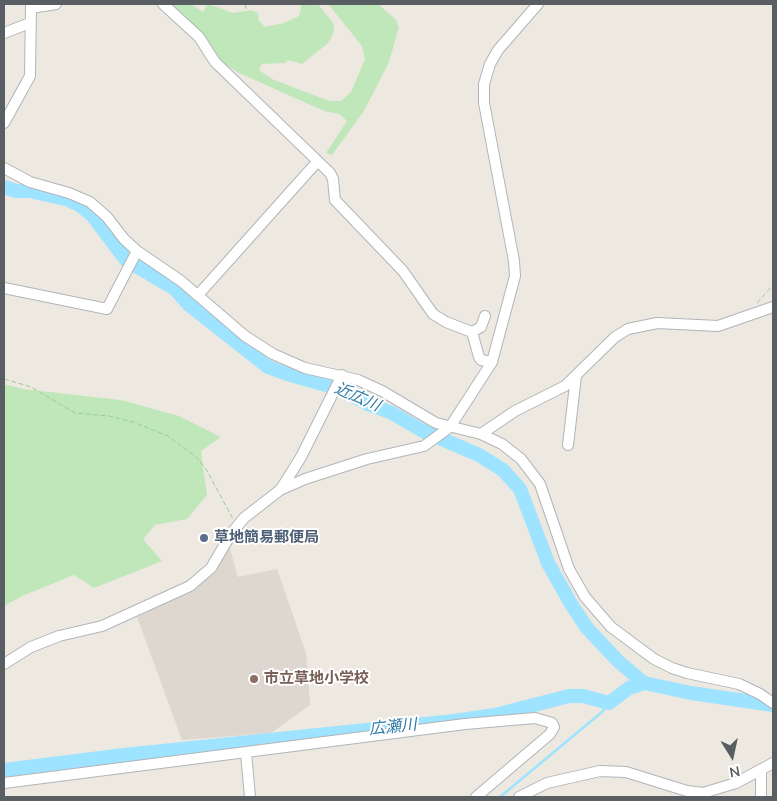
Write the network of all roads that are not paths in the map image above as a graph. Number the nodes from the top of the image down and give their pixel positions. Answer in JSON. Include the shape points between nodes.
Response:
{"nodes":[{"id":1,"x":56,"y":4,"type":"edge"},
{"id":2,"x":163,"y":4,"type":"edge"},
{"id":3,"x":538,"y":4,"type":"edge"},
{"id":4,"x":31,"y":6,"type":"edge"},
{"id":5,"x":30,"y":23,"type":"junction"},
{"id":6,"x":4,"y":33,"type":"edge"},
{"id":7,"x":4,"y":123,"type":"edge"},
{"id":8,"x":317,"y":162,"type":"junction"},
{"id":9,"x":4,"y":168,"type":"edge"},
{"id":10,"x":136,"y":254,"type":"junction"},
{"id":11,"x":4,"y":288,"type":"edge"},
{"id":12,"x":198,"y":296,"type":"junction"},
{"id":13,"x":773,"y":307,"type":"edge"},
{"id":14,"x":485,"y":316,"type":"dead end"},
{"id":15,"x":472,"y":332,"type":"junction"},
{"id":16,"x":492,"y":362,"type":"junction"},
{"id":17,"x":576,"y":376,"type":"junction"},
{"id":18,"x":341,"y":379,"type":"junction"},
{"id":19,"x":450,"y":427,"type":"junction"},
{"id":20,"x":481,"y":434,"type":"junction"},
{"id":21,"x":568,"y":445,"type":"dead end"},
{"id":22,"x":280,"y":490,"type":"junction"},
{"id":23,"x":4,"y":664,"type":"edge"},
{"id":24,"x":773,"y":703,"type":"edge"},
{"id":25,"x":246,"y":753,"type":"junction"},
{"id":26,"x":773,"y":763,"type":"edge"},
{"id":27,"x":761,"y":770,"type":"junction"},
{"id":28,"x":4,"y":783,"type":"edge"},
{"id":29,"x":482,"y":795,"type":"edge"},
{"id":30,"x":250,"y":797,"type":"edge"},
{"id":31,"x":520,"y":797,"type":"edge"},
{"id":32,"x":761,"y":797,"type":"edge"}],
"edges":[{"from":1,"to":4,"type":"street"},
{"from":2,"to":8,"type":"street","via":[[199,37],[215,62]]},
{"from":3,"to":16,"type":"street","via":[[498,50],[484,84],[484,104],[515,269]]},
{"from":4,"to":5,"type":"street"},
{"from":5,"to":6,"type":"street"},
{"from":5,"to":7,"type":"street","via":[[30,76]]},
{"from":8,"to":12,"type":"street"},
{"from":8,"to":15,"type":"street","via":[[332,177],[335,200],[403,271],[427,308],[446,322]]},
{"from":9,"to":10,"type":"street","via":[[30,182],[90,202],[107,217]]},
{"from":10,"to":11,"type":"street","via":[[107,309]]},
{"from":10,"to":12,"type":"street"},
{"from":12,"to":18,"type":"street","via":[[245,336],[274,354]]},
{"from":13,"to":17,"type":"street","via":[[712,327],[657,323],[628,329],[615,337]]},
{"from":14,"to":15,"type":"street","via":[[481,326]]},
{"from":15,"to":16,"type":"street","via":[[479,357]]},
{"from":16,"to":19,"type":"street"},
{"from":17,"to":20,"type":"street","via":[[565,386],[515,410]]},
{"from":17,"to":21,"type":"street"},
{"from":18,"to":19,"type":"street","via":[[371,385],[432,422]]},
{"from":18,"to":22,"type":"street"},
{"from":19,"to":20,"type":"street"},
{"from":19,"to":22,"type":"street","via":[[424,446],[367,459]]},
{"from":20,"to":24,"type":"street","via":[[510,450],[535,476],[569,569],[585,597],[611,626],[654,660],[687,673],[730,681]]},
{"from":22,"to":23,"type":"street","via":[[236,526],[211,568],[190,586],[102,626],[38,644]]},
{"from":25,"to":28,"type":"street"},
{"from":25,"to":29,"type":"street","via":[[523,718],[552,723],[554,727],[550,734]]},
{"from":25,"to":30,"type":"street"},
{"from":26,"to":27,"type":"street"},
{"from":27,"to":31,"type":"street","via":[[736,783],[703,793],[626,772],[600,771],[547,783]]},
{"from":27,"to":32,"type":"street"}]}
